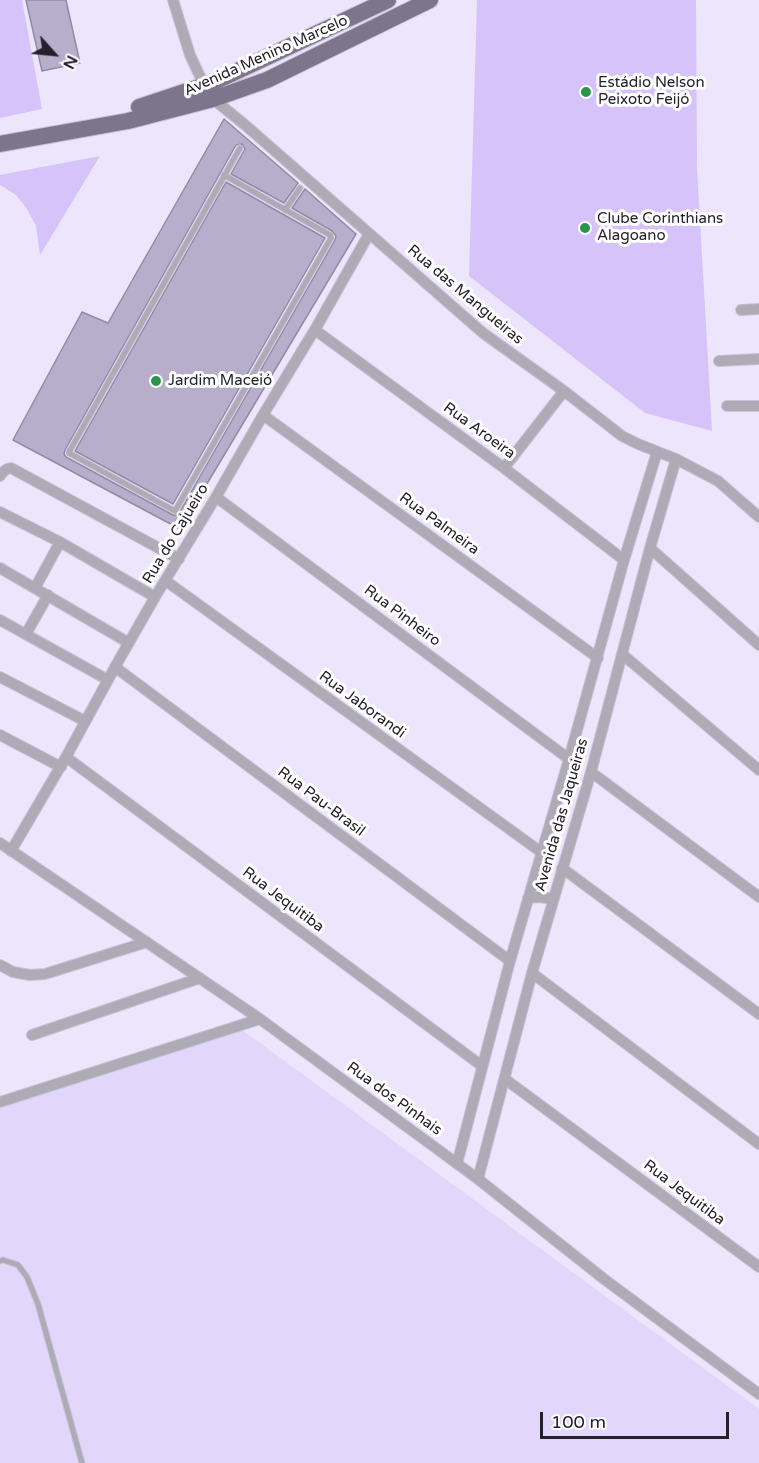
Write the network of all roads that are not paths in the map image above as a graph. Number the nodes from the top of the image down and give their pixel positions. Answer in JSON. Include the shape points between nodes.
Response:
{"nodes":[{"id":1,"x":173,"y":0,"type":"edge"},
{"id":2,"x":388,"y":0,"type":"edge"},
{"id":3,"x":430,"y":0,"type":"edge"},
{"id":4,"x":209,"y":92,"type":"junction"},
{"id":5,"x":0,"y":134,"type":"edge"},
{"id":6,"x":0,"y":144,"type":"edge"},
{"id":7,"x":240,"y":148,"type":"dead end"},
{"id":8,"x":224,"y":175,"type":"junction"},
{"id":9,"x":304,"y":184,"type":"junction"},
{"id":10,"x":285,"y":210,"type":"junction"},
{"id":11,"x":369,"y":234,"type":"junction"},
{"id":12,"x":741,"y":309,"type":"dead end"},
{"id":13,"x":759,"y":309,"type":"edge"},
{"id":14,"x":315,"y":330,"type":"junction"},
{"id":15,"x":759,"y":359,"type":"edge"},
{"id":16,"x":719,"y":361,"type":"dead end"},
{"id":17,"x":564,"y":391,"type":"junction"},
{"id":18,"x":727,"y":406,"type":"dead end"},
{"id":19,"x":759,"y":406,"type":"edge"},
{"id":20,"x":263,"y":415,"type":"junction"},
{"id":21,"x":657,"y":452,"type":"junction"},
{"id":22,"x":676,"y":459,"type":"junction"},
{"id":23,"x":504,"y":468,"type":"junction"},
{"id":24,"x":0,"y":476,"type":"edge"},
{"id":25,"x":216,"y":497,"type":"junction"},
{"id":26,"x":0,"y":512,"type":"edge"},
{"id":27,"x":759,"y":517,"type":"edge"},
{"id":28,"x":60,"y":542,"type":"junction"},
{"id":29,"x":650,"y":548,"type":"junction"},
{"id":30,"x":179,"y":559,"type":"junction"},
{"id":31,"x":624,"y":560,"type":"junction"},
{"id":32,"x":0,"y":568,"type":"edge"},
{"id":33,"x":166,"y":581,"type":"junction"},
{"id":34,"x":35,"y":588,"type":"junction"},
{"id":35,"x":48,"y":595,"type":"junction"},
{"id":36,"x":155,"y":597,"type":"junction"},
{"id":37,"x":0,"y":620,"type":"edge"},
{"id":38,"x":26,"y":634,"type":"junction"},
{"id":39,"x":129,"y":643,"type":"junction"},
{"id":40,"x":759,"y":645,"type":"edge"},
{"id":41,"x":622,"y":654,"type":"junction"},
{"id":42,"x":598,"y":658,"type":"junction"},
{"id":43,"x":115,"y":667,"type":"junction"},
{"id":44,"x":0,"y":677,"type":"edge"},
{"id":45,"x":108,"y":680,"type":"junction"},
{"id":46,"x":85,"y":721,"type":"junction"},
{"id":47,"x":0,"y":735,"type":"edge"},
{"id":48,"x":569,"y":759,"type":"junction"},
{"id":49,"x":63,"y":762,"type":"junction"},
{"id":50,"x":759,"y":770,"type":"edge"},
{"id":51,"x":591,"y":772,"type":"junction"},
{"id":52,"x":0,"y":843,"type":"edge"},
{"id":53,"x":11,"y":851,"type":"junction"},
{"id":54,"x":541,"y":852,"type":"junction"},
{"id":55,"x":562,"y":868,"type":"junction"},
{"id":56,"x":759,"y":897,"type":"edge"},
{"id":57,"x":528,"y":898,"type":"junction"},
{"id":58,"x":553,"y":899,"type":"junction"},
{"id":59,"x":147,"y":942,"type":"junction"},
{"id":60,"x":510,"y":961,"type":"junction"},
{"id":61,"x":0,"y":964,"type":"edge"},
{"id":62,"x":532,"y":973,"type":"junction"},
{"id":63,"x":200,"y":978,"type":"junction"},
{"id":64,"x":759,"y":1014,"type":"edge"},
{"id":65,"x":260,"y":1019,"type":"junction"},
{"id":66,"x":32,"y":1035,"type":"dead end"},
{"id":67,"x":482,"y":1066,"type":"junction"},
{"id":68,"x":505,"y":1078,"type":"junction"},
{"id":69,"x":0,"y":1102,"type":"edge"},
{"id":70,"x":759,"y":1144,"type":"edge"},
{"id":71,"x":457,"y":1164,"type":"junction"},
{"id":72,"x":478,"y":1179,"type":"junction"},
{"id":73,"x":0,"y":1261,"type":"edge"},
{"id":74,"x":759,"y":1267,"type":"edge"},
{"id":75,"x":759,"y":1394,"type":"edge"},
{"id":76,"x":82,"y":1463,"type":"edge"}],
"edges":[{"from":1,"to":4,"type":"street","via":[[190,55]]},
{"from":2,"to":4,"type":"main road","name":"Avenida Menino Marcelo","via":[[214,82]]},
{"from":3,"to":4,"type":"main road","name":"Avenida Menino Marcelo","via":[[267,80]]},
{"from":4,"to":5,"type":"main road","name":"Avenida Menino Marcelo"},
{"from":4,"to":6,"type":"main road","name":"Avenida Menino Marcelo","via":[[128,121]]},
{"from":4,"to":9,"type":"street","name":"Rua das Mangueiras"},
{"from":7,"to":8,"type":"lane"},
{"from":8,"to":10,"type":"lane"},
{"from":8,"to":10,"type":"lane","via":[[69,452],[173,510],[331,238]]},
{"from":9,"to":10,"type":"lane"},
{"from":9,"to":11,"type":"street","name":"Rua das Mangueiras"},
{"from":11,"to":14,"type":"street","name":"Rua do Cajueiro"},
{"from":11,"to":17,"type":"street","name":"Rua das Mangueiras","via":[[483,333]]},
{"from":12,"to":13,"type":"street"},
{"from":14,"to":20,"type":"street","name":"Rua do Cajueiro"},
{"from":14,"to":23,"type":"street","name":"Rua Aroeira"},
{"from":15,"to":16,"type":"street"},
{"from":17,"to":21,"type":"street","name":"Rua das Mangueiras","via":[[621,436]]},
{"from":17,"to":23,"type":"street"},
{"from":18,"to":19,"type":"street"},
{"from":20,"to":25,"type":"street","name":"Rua do Cajueiro"},
{"from":20,"to":42,"type":"street","name":"Rua Palmeira"},
{"from":21,"to":22,"type":"street","name":"Rua das Mangueiras"},
{"from":21,"to":31,"type":"street","name":"Avenida das Jaqueiras"},
{"from":22,"to":27,"type":"street","name":"Rua das Mangueiras","via":[[718,481]]},
{"from":22,"to":29,"type":"street","name":"Avenida das Jaqueiras"},
{"from":23,"to":31,"type":"street","name":"Rua Aroeira"},
{"from":24,"to":30,"type":"street","via":[[11,468]]},
{"from":25,"to":30,"type":"street","name":"Rua do Cajueiro"},
{"from":25,"to":48,"type":"street","name":"Rua Pinheiro"},
{"from":26,"to":28,"type":"street"},
{"from":28,"to":34,"type":"street"},
{"from":28,"to":36,"type":"street"},
{"from":29,"to":40,"type":"street"},
{"from":29,"to":41,"type":"street","name":"Avenida das Jaqueiras"},
{"from":30,"to":33,"type":"street","name":"Rua do Cajueiro"},
{"from":31,"to":42,"type":"street","name":"Avenida das Jaqueiras"},
{"from":32,"to":34,"type":"street"},
{"from":33,"to":36,"type":"street","name":"Rua do Cajueiro"},
{"from":33,"to":54,"type":"street","name":"Rua Jaborandi"},
{"from":34,"to":35,"type":"street"},
{"from":35,"to":38,"type":"street"},
{"from":35,"to":39,"type":"street"},
{"from":36,"to":39,"type":"street","name":"Rua do Cajueiro"},
{"from":37,"to":38,"type":"street"},
{"from":38,"to":45,"type":"street"},
{"from":39,"to":43,"type":"street","name":"Rua do Cajueiro"},
{"from":41,"to":50,"type":"street"},
{"from":41,"to":51,"type":"street","name":"Avenida das Jaqueiras"},
{"from":42,"to":48,"type":"street","name":"Avenida das Jaqueiras"},
{"from":43,"to":45,"type":"street","name":"Rua do Cajueiro"},
{"from":43,"to":60,"type":"street","name":"Rua Pau-Brasil"},
{"from":44,"to":46,"type":"street"},
{"from":45,"to":46,"type":"street","name":"Rua do Cajueiro"},
{"from":46,"to":49,"type":"street","name":"Rua do Cajueiro"},
{"from":47,"to":49,"type":"street","name":"Rua Jequitiba"},
{"from":48,"to":54,"type":"street","name":"Avenida das Jaqueiras"},
{"from":49,"to":53,"type":"street","name":"Rua do Cajueiro"},
{"from":49,"to":67,"type":"street","name":"Rua Jequitiba"},
{"from":51,"to":55,"type":"street","name":"Avenida das Jaqueiras"},
{"from":51,"to":56,"type":"street"},
{"from":52,"to":53,"type":"street","name":"Rua dos Pinhais"},
{"from":53,"to":59,"type":"street","name":"Rua dos Pinhais"},
{"from":54,"to":57,"type":"street","name":"Avenida das Jaqueiras"},
{"from":55,"to":58,"type":"street","name":"Avenida das Jaqueiras"},
{"from":55,"to":64,"type":"street"},
{"from":57,"to":58,"type":"street"},
{"from":57,"to":60,"type":"street","name":"Avenida das Jaqueiras"},
{"from":58,"to":62,"type":"street","name":"Avenida das Jaqueiras"},
{"from":59,"to":61,"type":"street","via":[[45,974],[13,972]]},
{"from":59,"to":63,"type":"street","name":"Rua dos Pinhais"},
{"from":60,"to":67,"type":"street","name":"Avenida das Jaqueiras"},
{"from":62,"to":68,"type":"street","name":"Avenida das Jaqueiras"},
{"from":62,"to":70,"type":"street"},
{"from":63,"to":65,"type":"street","name":"Rua dos Pinhais"},
{"from":63,"to":66,"type":"street"},
{"from":65,"to":69,"type":"street"},
{"from":65,"to":71,"type":"street","name":"Rua dos Pinhais"},
{"from":67,"to":71,"type":"street","name":"Avenida das Jaqueiras"},
{"from":68,"to":72,"type":"street","name":"Avenida das Jaqueiras"},
{"from":68,"to":74,"type":"street","name":"Rua Jequitiba"},
{"from":71,"to":72,"type":"street","name":"Rua dos Pinhais"},
{"from":72,"to":75,"type":"street","name":"Rua dos Pinhais"},
{"from":73,"to":76,"type":"lane","via":[[18,1264],[38,1304]]}]}
